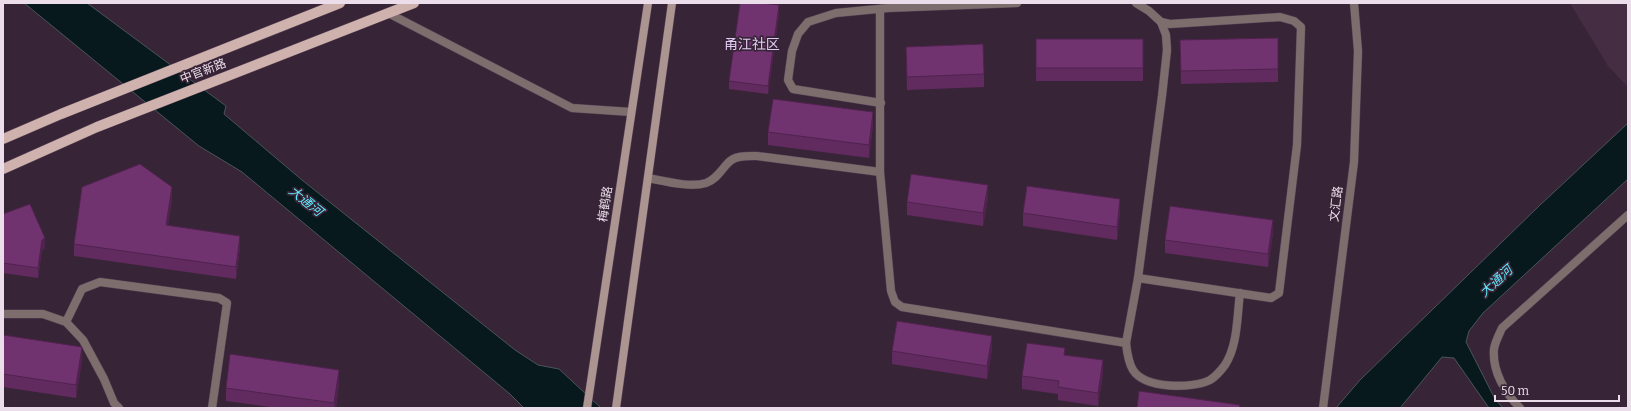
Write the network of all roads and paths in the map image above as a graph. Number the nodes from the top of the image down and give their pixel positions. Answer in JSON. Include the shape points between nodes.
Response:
{"nodes":[{"id":1,"x":340,"y":3,"type":"edge"},
{"id":2,"x":414,"y":3,"type":"edge"},
{"id":3,"x":648,"y":3,"type":"edge"},
{"id":4,"x":672,"y":3,"type":"edge"},
{"id":5,"x":1016,"y":3,"type":"edge"},
{"id":6,"x":1136,"y":3,"type":"edge"},
{"id":7,"x":1354,"y":3,"type":"edge"},
{"id":8,"x":880,"y":9,"type":"junction"},
{"id":9,"x":388,"y":13,"type":"junction"},
{"id":10,"x":1161,"y":22,"type":"junction"},
{"id":11,"x":880,"y":103,"type":"junction"},
{"id":12,"x":631,"y":112,"type":"junction"},
{"id":13,"x":3,"y":139,"type":"edge"},
{"id":14,"x":3,"y":169,"type":"edge"},
{"id":15,"x":880,"y":172,"type":"junction"},
{"id":16,"x":648,"y":178,"type":"junction"},
{"id":17,"x":1628,"y":216,"type":"edge"},
{"id":18,"x":1138,"y":278,"type":"junction"},
{"id":19,"x":1240,"y":293,"type":"junction"},
{"id":20,"x":3,"y":314,"type":"edge"},
{"id":21,"x":66,"y":322,"type":"junction"},
{"id":22,"x":1126,"y":343,"type":"junction"},
{"id":23,"x":119,"y":408,"type":"edge"},
{"id":24,"x":212,"y":408,"type":"edge"},
{"id":25,"x":587,"y":408,"type":"edge"},
{"id":26,"x":616,"y":408,"type":"edge"},
{"id":27,"x":1323,"y":408,"type":"edge"},
{"id":28,"x":1520,"y":408,"type":"edge"}],
"edges":[{"from":1,"to":13,"type":"main road","name":"中官新路"},
{"from":2,"to":9,"type":"main road","name":"中官新路"},
{"from":3,"to":12,"type":"street","name":"梅鹤路"},
{"from":4,"to":16,"type":"street"},
{"from":5,"to":8,"type":"street"},
{"from":6,"to":10,"type":"street"},
{"from":7,"to":27,"type":"street","name":"文汇路","via":[[1358,51],[1354,162]]},
{"from":8,"to":11,"type":"street"},
{"from":8,"to":11,"type":"street","via":[[836,13],[808,22],[798,34],[792,52],[788,80],[793,89]]},
{"from":9,"to":12,"type":"street","via":[[572,108]]},
{"from":9,"to":14,"type":"main road","name":"中官新路","via":[[97,126]]},
{"from":10,"to":18,"type":"street","via":[[1166,35],[1167,50]]},
{"from":10,"to":19,"type":"street","via":[[1170,24],[1280,18],[1294,20],[1301,27],[1297,145],[1279,293],[1271,298]]},
{"from":11,"to":15,"type":"street"},
{"from":12,"to":25,"type":"street","name":"梅鹤路"},
{"from":15,"to":16,"type":"street","via":[[742,156],[729,162],[719,175],[706,183],[693,184]]},
{"from":15,"to":22,"type":"street","via":[[891,291],[895,302],[902,307]]},
{"from":16,"to":26,"type":"street"},
{"from":17,"to":28,"type":"street","via":[[1502,328],[1494,348],[1496,369],[1503,386]]},
{"from":18,"to":19,"type":"street"},
{"from":18,"to":22,"type":"street"},
{"from":19,"to":22,"type":"street","via":[[1232,350],[1224,366],[1211,380],[1190,385],[1168,386],[1150,383],[1133,371]]},
{"from":20,"to":21,"type":"street","via":[[42,314]]},
{"from":21,"to":23,"type":"street","via":[[83,340],[114,403]]},
{"from":21,"to":24,"type":"street","via":[[82,289],[100,282],[219,298],[227,303]]}]}
